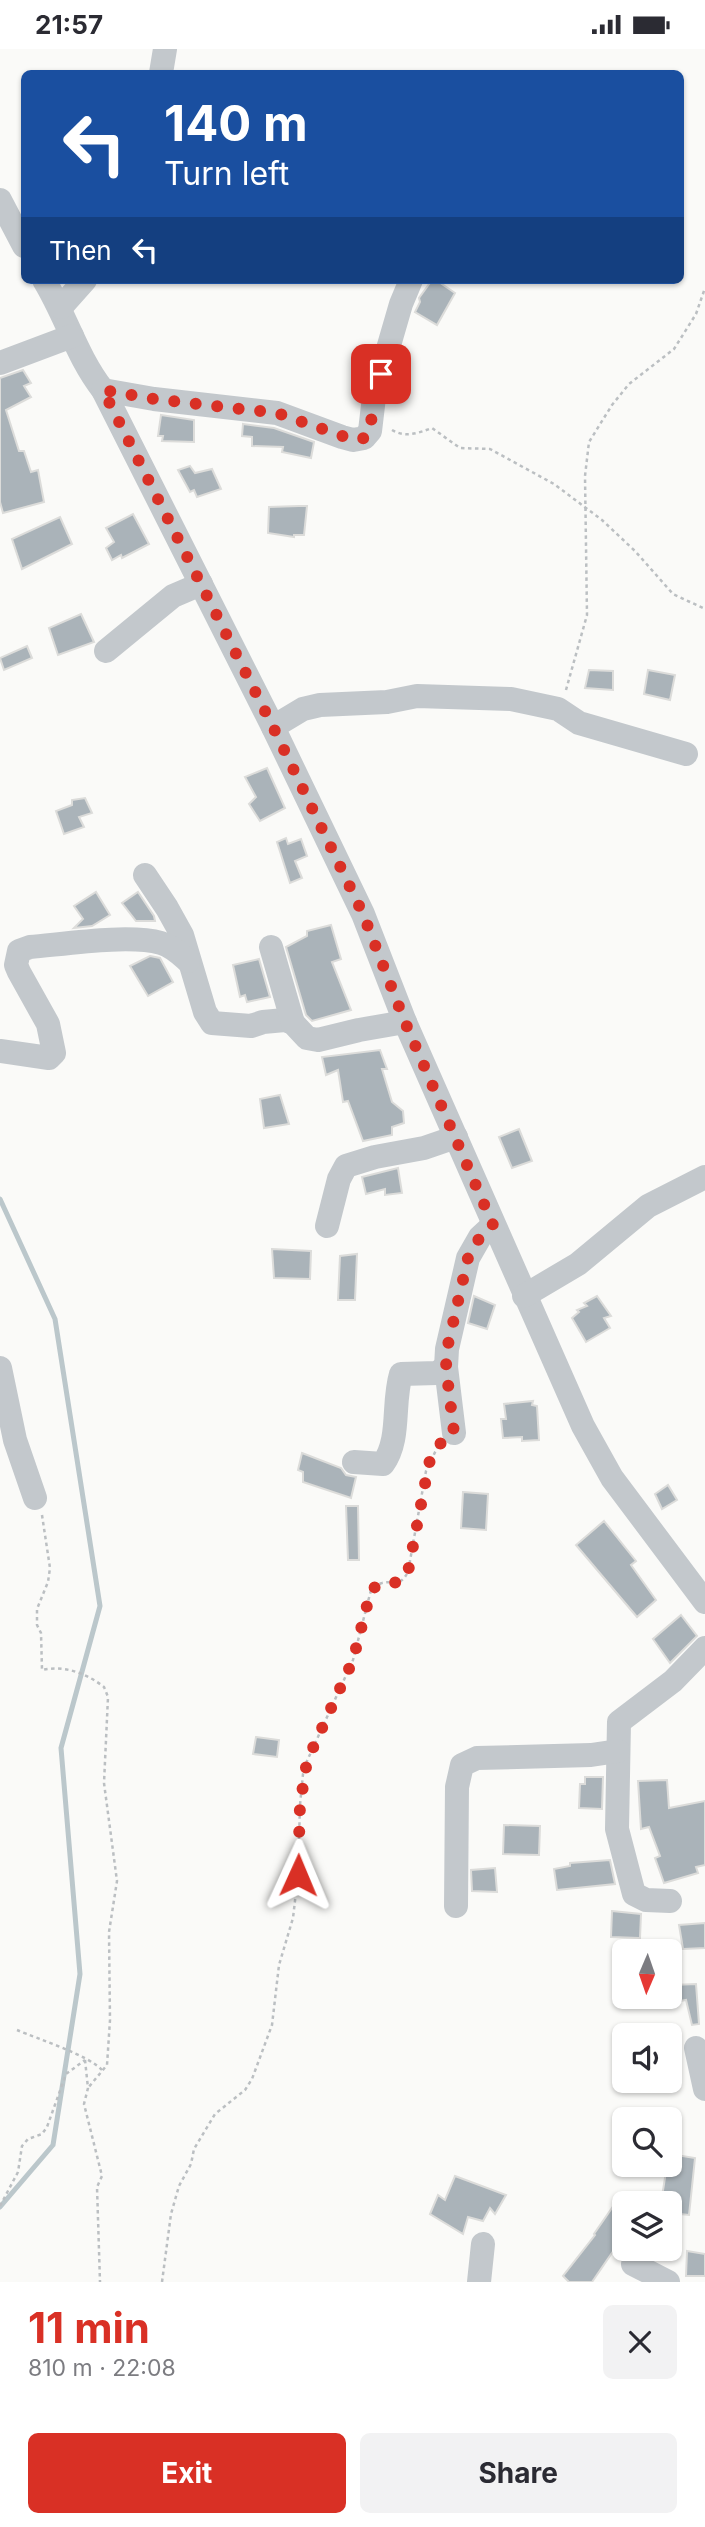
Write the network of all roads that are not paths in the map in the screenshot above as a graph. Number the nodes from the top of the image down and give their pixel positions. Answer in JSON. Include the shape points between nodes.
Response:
{"nodes":[{"id":1,"x":165,"y":49,"type":"edge"},
{"id":2,"x":162,"y":70,"type":"edge"},
{"id":3,"x":0,"y":200,"type":"edge"},
{"id":4,"x":21,"y":240,"type":"edge"},
{"id":5,"x":47,"y":284,"type":"edge"},
{"id":6,"x":81,"y":284,"type":"edge"},
{"id":7,"x":409,"y":284,"type":"edge"},
{"id":8,"x":61,"y":307,"type":"junction"},
{"id":9,"x":72,"y":336,"type":"junction"},
{"id":10,"x":0,"y":363,"type":"edge"},
{"id":11,"x":103,"y":390,"type":"junction"},
{"id":12,"x":201,"y":585,"type":"junction"},
{"id":13,"x":106,"y":651,"type":"dead end"},
{"id":14,"x":273,"y":727,"type":"junction"},
{"id":15,"x":686,"y":754,"type":"dead end"},
{"id":16,"x":145,"y":875,"type":"dead end"},
{"id":17,"x":271,"y":947,"type":"dead end"},
{"id":18,"x":188,"y":961,"type":"junction"},
{"id":19,"x":405,"y":1022,"type":"junction"},
{"id":20,"x":293,"y":1023,"type":"junction"},
{"id":21,"x":0,"y":1051,"type":"edge"},
{"id":22,"x":456,"y":1137,"type":"junction"},
{"id":23,"x":705,"y":1177,"type":"edge"},
{"id":24,"x":493,"y":1225,"type":"junction"},
{"id":25,"x":327,"y":1226,"type":"dead end"},
{"id":26,"x":524,"y":1296,"type":"junction"},
{"id":27,"x":446,"y":1367,"type":"junction"},
{"id":28,"x":0,"y":1368,"type":"edge"},
{"id":29,"x":454,"y":1433,"type":"road end"},
{"id":30,"x":354,"y":1462,"type":"dead end"},
{"id":31,"x":38,"y":1506,"type":"road end"},
{"id":32,"x":705,"y":1602,"type":"edge"},
{"id":33,"x":705,"y":1648,"type":"edge"},
{"id":34,"x":618,"y":1751,"type":"junction"},
{"id":35,"x":670,"y":1901,"type":"dead end"},
{"id":36,"x":456,"y":1906,"type":"dead end"},
{"id":37,"x":696,"y":2048,"type":"dead end"},
{"id":38,"x":705,"y":2089,"type":"edge"},
{"id":39,"x":483,"y":2244,"type":"dead end"},
{"id":40,"x":634,"y":2264,"type":"dead end"},
{"id":41,"x":479,"y":2282,"type":"edge"},
{"id":42,"x":668,"y":2282,"type":"edge"}],
"edges":[{"from":1,"to":2,"type":"street"},
{"from":3,"to":4,"type":"street"},
{"from":5,"to":8,"type":"street"},
{"from":6,"to":8,"type":"street"},
{"from":7,"to":11,"type":"street","via":[[374,397],[370,431],[364,438],[342,437],[277,413]]},
{"from":8,"to":9,"type":"street"},
{"from":9,"to":10,"type":"street"},
{"from":9,"to":11,"type":"street"},
{"from":11,"to":12,"type":"street"},
{"from":12,"to":13,"type":"street","via":[[173,596]]},
{"from":12,"to":14,"type":"street"},
{"from":14,"to":15,"type":"street","via":[[303,709],[320,705],[417,696],[511,699],[558,709],[579,723]]},
{"from":14,"to":19,"type":"street","via":[[363,914]]},
{"from":16,"to":18,"type":"street","via":[[181,935]]},
{"from":17,"to":20,"type":"street"},
{"from":18,"to":20,"type":"street","via":[[212,1023]]},
{"from":18,"to":21,"type":"street","via":[[162,943],[143,940],[19,951],[19,972],[48,1024],[54,1053],[49,1058]]},
{"from":19,"to":20,"type":"street","via":[[318,1040],[307,1038]]},
{"from":19,"to":22,"type":"street"},
{"from":22,"to":24,"type":"street"},
{"from":22,"to":25,"type":"street","via":[[346,1166]]},
{"from":23,"to":26,"type":"street","via":[[648,1206],[578,1264]]},
{"from":24,"to":26,"type":"street"},
{"from":24,"to":27,"type":"street","via":[[468,1258]]},
{"from":26,"to":32,"type":"street","via":[[612,1478]]},
{"from":27,"to":29,"type":"street"},
{"from":27,"to":30,"type":"street","via":[[437,1373],[401,1374],[395,1393],[391,1454],[383,1464]]},
{"from":28,"to":31,"type":"street","via":[[15,1440]]},
{"from":33,"to":34,"type":"street","via":[[673,1681],[618,1722]]},
{"from":34,"to":35,"type":"street","via":[[617,1829],[634,1894],[646,1900]]},
{"from":34,"to":36,"type":"street","via":[[477,1758],[462,1765],[457,1787]]},
{"from":37,"to":38,"type":"street"},
{"from":39,"to":41,"type":"street"},
{"from":40,"to":42,"type":"street"}]}
